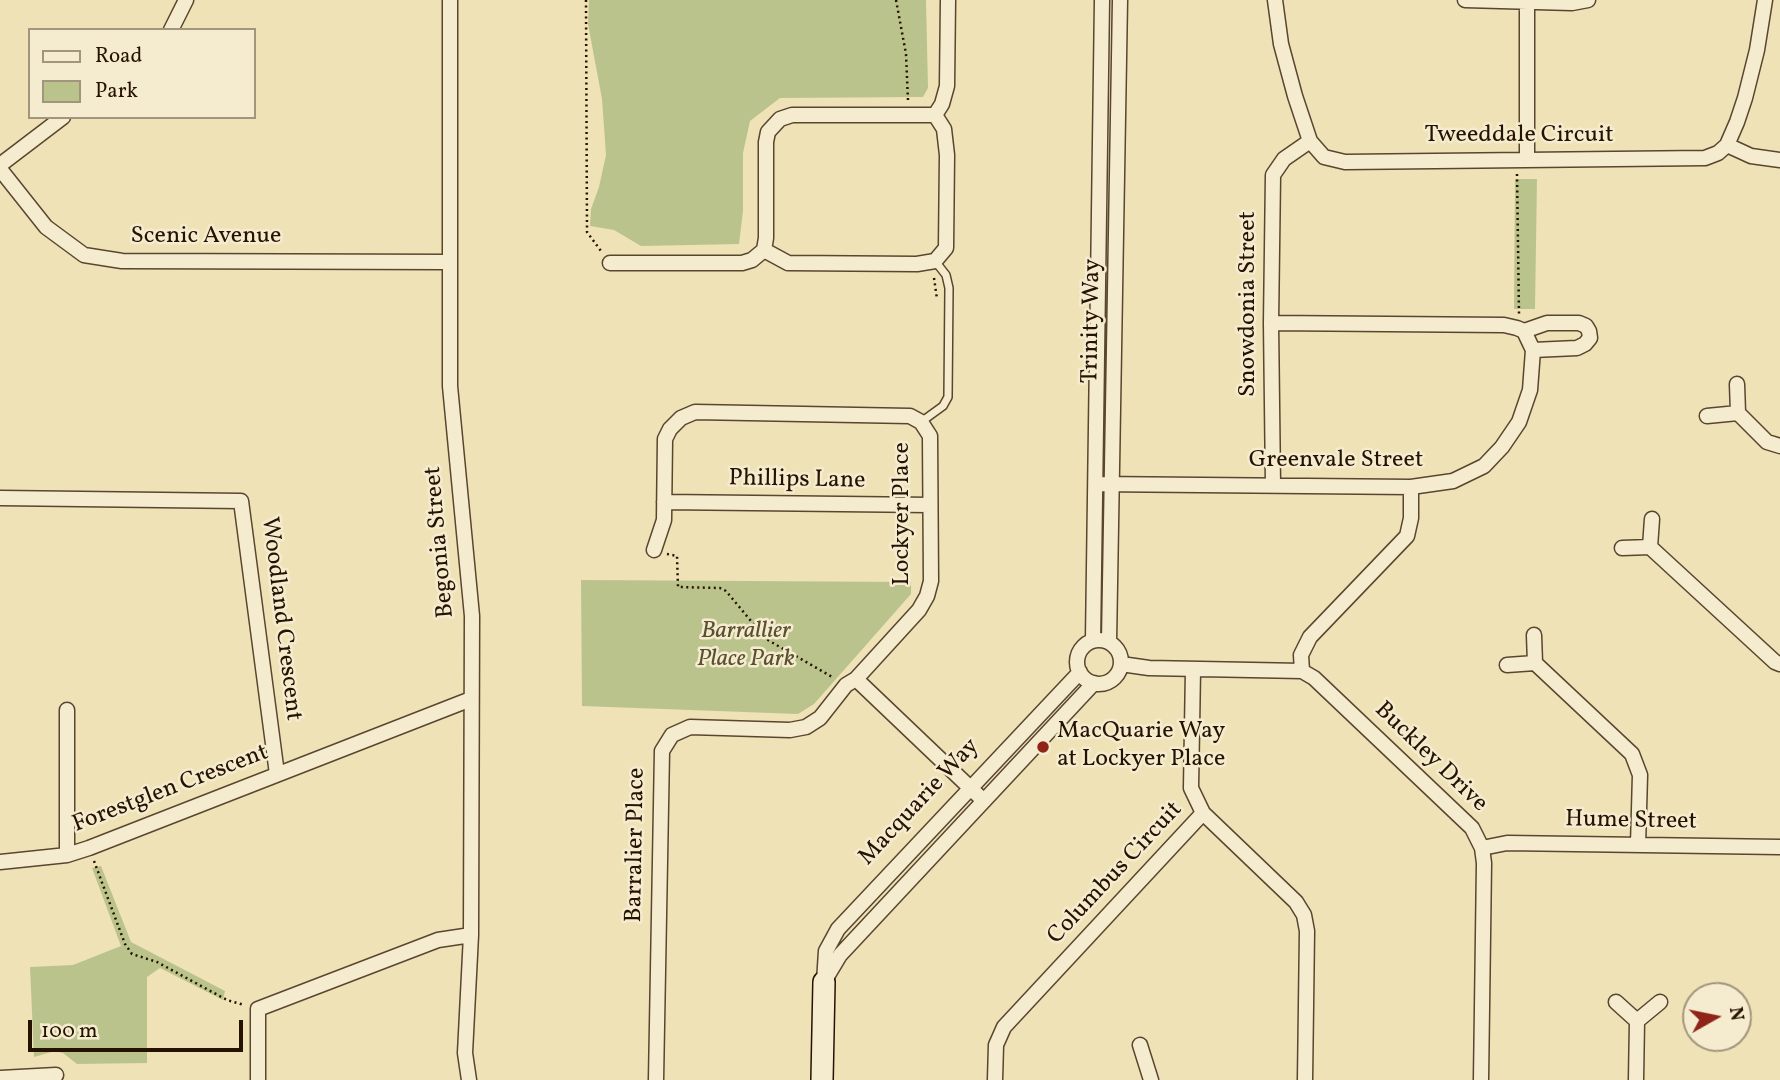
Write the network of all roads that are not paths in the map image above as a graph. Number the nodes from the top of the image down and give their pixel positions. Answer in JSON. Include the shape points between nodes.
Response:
{"nodes":[{"id":1,"x":186,"y":0,"type":"edge"},
{"id":2,"x":450,"y":0,"type":"edge"},
{"id":3,"x":948,"y":0,"type":"edge"},
{"id":4,"x":1102,"y":0,"type":"edge"},
{"id":5,"x":1120,"y":0,"type":"edge"},
{"id":6,"x":1275,"y":0,"type":"edge"},
{"id":7,"x":1465,"y":0,"type":"edge"},
{"id":8,"x":1588,"y":0,"type":"edge"},
{"id":9,"x":1765,"y":0,"type":"edge"},
{"id":10,"x":1527,"y":1,"type":"edge"},
{"id":11,"x":172,"y":28,"type":"edge"},
{"id":12,"x":935,"y":115,"type":"junction"},
{"id":13,"x":60,"y":119,"type":"edge"},
{"id":14,"x":1310,"y":141,"type":"junction"},
{"id":15,"x":1727,"y":145,"type":"junction"},
{"id":16,"x":1527,"y":160,"type":"junction"},
{"id":17,"x":1780,"y":160,"type":"edge"},
{"id":18,"x":0,"y":167,"type":"edge"},
{"id":19,"x":764,"y":250,"type":"junction"},
{"id":20,"x":935,"y":261,"type":"junction"},
{"id":21,"x":450,"y":262,"type":"junction"},
{"id":22,"x":610,"y":263,"type":"road end"},
{"id":23,"x":1271,"y":323,"type":"junction"},
{"id":24,"x":1520,"y":330,"type":"junction"},
{"id":25,"x":1533,"y":350,"type":"junction"},
{"id":26,"x":1737,"y":384,"type":"dead end"},
{"id":27,"x":1738,"y":413,"type":"junction"},
{"id":28,"x":1707,"y":416,"type":"dead end"},
{"id":29,"x":921,"y":422,"type":"junction"},
{"id":30,"x":1780,"y":446,"type":"edge"},
{"id":31,"x":1096,"y":484,"type":"junction"},
{"id":32,"x":1113,"y":485,"type":"junction"},
{"id":33,"x":1273,"y":485,"type":"junction"},
{"id":34,"x":1410,"y":486,"type":"junction"},
{"id":35,"x":0,"y":498,"type":"edge"},
{"id":36,"x":664,"y":502,"type":"junction"},
{"id":37,"x":930,"y":505,"type":"junction"},
{"id":38,"x":1652,"y":519,"type":"dead end"},
{"id":39,"x":1650,"y":547,"type":"junction"},
{"id":40,"x":1622,"y":548,"type":"dead end"},
{"id":41,"x":654,"y":550,"type":"road end"},
{"id":42,"x":1534,"y":635,"type":"dead end"},
{"id":43,"x":1093,"y":640,"type":"junction"},
{"id":44,"x":1109,"y":642,"type":"junction"},
{"id":45,"x":1535,"y":663,"type":"junction"},
{"id":46,"x":1121,"y":664,"type":"junction"},
{"id":47,"x":1507,"y":664,"type":"dead end"},
{"id":48,"x":1780,"y":664,"type":"edge"},
{"id":49,"x":1193,"y":669,"type":"junction"},
{"id":50,"x":1302,"y":671,"type":"junction"},
{"id":51,"x":1080,"y":673,"type":"junction"},
{"id":52,"x":851,"y":682,"type":"junction"},
{"id":53,"x":1094,"y":683,"type":"junction"},
{"id":54,"x":471,"y":699,"type":"junction"},
{"id":55,"x":67,"y":710,"type":"dead end"},
{"id":56,"x":277,"y":774,"type":"junction"},
{"id":57,"x":971,"y":788,"type":"junction"},
{"id":58,"x":984,"y":801,"type":"junction"},
{"id":59,"x":1203,"y":813,"type":"junction"},
{"id":60,"x":1638,"y":845,"type":"junction"},
{"id":61,"x":1780,"y":847,"type":"edge"},
{"id":62,"x":1482,"y":848,"type":"junction"},
{"id":63,"x":67,"y":855,"type":"junction"},
{"id":64,"x":0,"y":862,"type":"edge"},
{"id":65,"x":471,"y":935,"type":"junction"},
{"id":66,"x":824,"y":982,"type":"junction"},
{"id":67,"x":1616,"y":1002,"type":"dead end"},
{"id":68,"x":1660,"y":1002,"type":"dead end"},
{"id":69,"x":1637,"y":1021,"type":"junction"},
{"id":70,"x":1140,"y":1045,"type":"dead end"},
{"id":71,"x":56,"y":1075,"type":"dead end"},
{"id":72,"x":0,"y":1079,"type":"edge"},
{"id":73,"x":258,"y":1080,"type":"edge"},
{"id":74,"x":468,"y":1080,"type":"edge"},
{"id":75,"x":656,"y":1080,"type":"edge"},
{"id":76,"x":822,"y":1080,"type":"edge"},
{"id":77,"x":995,"y":1080,"type":"edge"},
{"id":78,"x":1151,"y":1080,"type":"edge"},
{"id":79,"x":1305,"y":1080,"type":"edge"},
{"id":80,"x":1481,"y":1080,"type":"edge"},
{"id":81,"x":1636,"y":1080,"type":"edge"}],
"edges":[{"from":1,"to":11,"type":"street"},
{"from":2,"to":21,"type":"street","name":"Begonia Street"},
{"from":3,"to":12,"type":"street","via":[[947,86]]},
{"from":4,"to":31,"type":"street","name":"Trinity Way"},
{"from":5,"to":32,"type":"street","name":"Trinity Way"},
{"from":6,"to":14,"type":"street","via":[[1281,44]]},
{"from":7,"to":10,"type":"street"},
{"from":8,"to":10,"type":"street"},
{"from":9,"to":15,"type":"street","via":[[1745,99]]},
{"from":10,"to":16,"type":"street"},
{"from":12,"to":19,"type":"street","via":[[792,115],[780,119],[766,142]]},
{"from":12,"to":20,"type":"street","via":[[944,129],[947,155],[946,248]]},
{"from":13,"to":18,"type":"street"},
{"from":14,"to":16,"type":"street","name":"Tweeddale Circuit","via":[[1324,157],[1345,162]]},
{"from":14,"to":23,"type":"street","name":"Snowdonia Street","via":[[1284,159],[1273,175]]},
{"from":15,"to":16,"type":"street","name":"Tweeddale Circuit","via":[[1705,158]]},
{"from":15,"to":17,"type":"street","via":[[1751,156]]},
{"from":18,"to":21,"type":"street","name":"Scenic Avenue","via":[[46,227],[84,254],[122,261]]},
{"from":19,"to":20,"type":"street","via":[[788,263]]},
{"from":19,"to":22,"type":"street","via":[[742,263]]},
{"from":20,"to":29,"type":"lane","via":[[949,288],[948,397]]},
{"from":21,"to":54,"type":"street","name":"Begonia Street","via":[[450,386],[472,616]]},
{"from":23,"to":24,"type":"street","via":[[1504,325]]},
{"from":23,"to":33,"type":"street","name":"Snowdonia Street"},
{"from":24,"to":25,"type":"street","name":"Greenvale Street"},
{"from":24,"to":25,"type":"street","via":[[1546,323],[1579,323],[1589,331],[1590,338],[1577,348]]},
{"from":25,"to":34,"type":"street","name":"Greenvale Street","via":[[1530,390],[1519,422],[1502,447],[1484,466],[1453,481]]},
{"from":26,"to":27,"type":"street"},
{"from":27,"to":28,"type":"street"},
{"from":27,"to":30,"type":"street","via":[[1767,442]]},
{"from":29,"to":36,"type":"street","name":"Lockyer Place","via":[[910,416],[695,412],[681,418],[665,439]]},
{"from":29,"to":37,"type":"street","name":"Lockyer Place","via":[[930,436]]},
{"from":31,"to":32,"type":"street","name":"Greenvale Street"},
{"from":31,"to":43,"type":"street","name":"Trinity Way"},
{"from":32,"to":33,"type":"street","name":"Greenvale Street"},
{"from":32,"to":44,"type":"street","name":"Trinity Way"},
{"from":33,"to":34,"type":"street","name":"Greenvale Street"},
{"from":34,"to":50,"type":"street","via":[[1407,536],[1310,637],[1301,655]]},
{"from":35,"to":56,"type":"street","name":"Woodland Crescent","via":[[242,500]]},
{"from":36,"to":37,"type":"street","name":"Phillips Lane"},
{"from":36,"to":41,"type":"street","name":"Lockyer Place","via":[[664,520]]},
{"from":37,"to":52,"type":"street","name":"Lockyer Place","via":[[927,596]]},
{"from":38,"to":39,"type":"street"},
{"from":39,"to":40,"type":"street"},
{"from":39,"to":48,"type":"street"},
{"from":42,"to":45,"type":"street"},
{"from":43,"to":44,"type":"street"},
{"from":43,"to":51,"type":"street","name":"Trinity Way","via":[[1079,653]]},
{"from":44,"to":46,"type":"street","via":[[1118,651]]},
{"from":45,"to":47,"type":"street"},
{"from":45,"to":60,"type":"street","via":[[1632,754],[1640,775]]},
{"from":46,"to":49,"type":"street"},
{"from":46,"to":53,"type":"street","via":[[1111,680]]},
{"from":49,"to":50,"type":"street"},
{"from":49,"to":59,"type":"street","via":[[1191,788]]},
{"from":50,"to":62,"type":"street","name":"Buckley Drive","via":[[1472,828]]},
{"from":51,"to":53,"type":"street"},
{"from":51,"to":57,"type":"street","name":"Macquarie Way"},
{"from":52,"to":57,"type":"street"},
{"from":52,"to":75,"type":"street","name":"Barralier Place","via":[[820,718],[806,727],[690,727],[672,735],[662,751]]},
{"from":53,"to":58,"type":"street","name":"Macquarie Way"},
{"from":54,"to":56,"type":"street","name":"Forestglen Crescent"},
{"from":54,"to":65,"type":"street","name":"Begonia Street"},
{"from":55,"to":63,"type":"street"},
{"from":56,"to":63,"type":"street","name":"Forestglen Crescent"},
{"from":57,"to":58,"type":"street"},
{"from":57,"to":66,"type":"street","name":"Macquarie Way","via":[[838,929],[825,951]]},
{"from":58,"to":66,"type":"street","name":"Macquarie Way","via":[[839,956]]},
{"from":59,"to":77,"type":"street","name":"Columbus Circuit","via":[[1004,1027],[996,1045]]},
{"from":59,"to":79,"type":"street","name":"Columbus Circuit","via":[[1304,915]]},
{"from":60,"to":61,"type":"street","name":"Hume Street"},
{"from":60,"to":62,"type":"street","name":"Hume Street","via":[[1507,843]]},
{"from":62,"to":80,"type":"street","name":"Buckley Drive"},
{"from":63,"to":64,"type":"street","name":"Forestglen Crescent"},
{"from":65,"to":73,"type":"street","via":[[438,940],[258,1009]]},
{"from":65,"to":74,"type":"street","name":"Begonia Street"},
{"from":66,"to":76,"type":"street","name":"Macquarie Way"},
{"from":67,"to":69,"type":"street"},
{"from":68,"to":69,"type":"street"},
{"from":69,"to":81,"type":"street"},
{"from":70,"to":78,"type":"street"},
{"from":71,"to":72,"type":"street"}]}
